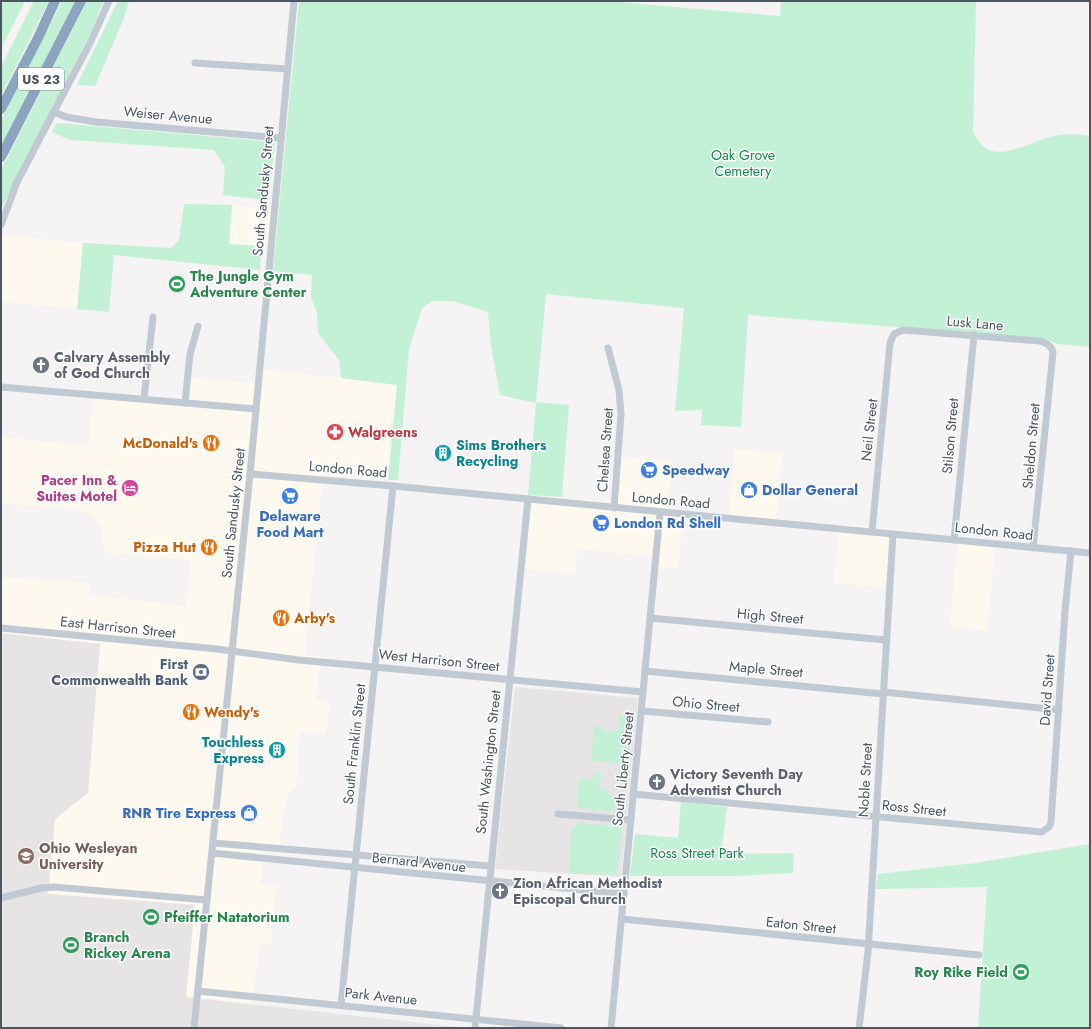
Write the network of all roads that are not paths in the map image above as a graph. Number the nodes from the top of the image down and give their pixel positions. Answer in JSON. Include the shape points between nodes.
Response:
{"nodes":[{"id":1,"x":55,"y":1,"type":"edge"},
{"id":2,"x":81,"y":1,"type":"edge"},
{"id":3,"x":109,"y":1,"type":"edge"},
{"id":4,"x":294,"y":1,"type":"edge"},
{"id":5,"x":195,"y":63,"type":"dead end"},
{"id":6,"x":287,"y":69,"type":"junction"},
{"id":7,"x":1,"y":109,"type":"edge"},
{"id":8,"x":54,"y":112,"type":"junction"},
{"id":9,"x":281,"y":138,"type":"junction"},
{"id":10,"x":1,"y":157,"type":"edge"},
{"id":11,"x":1,"y":225,"type":"edge"},
{"id":12,"x":153,"y":317,"type":"dead end"},
{"id":13,"x":198,"y":326,"type":"dead end"},
{"id":14,"x":896,"y":332,"type":"joint"},
{"id":15,"x":974,"y":335,"type":"junction"},
{"id":16,"x":1051,"y":347,"type":"joint"},
{"id":17,"x":608,"y":348,"type":"dead end"},
{"id":18,"x":1,"y":387,"type":"edge"},
{"id":19,"x":144,"y":399,"type":"junction"},
{"id":20,"x":185,"y":403,"type":"junction"},
{"id":21,"x":256,"y":409,"type":"junction"},
{"id":22,"x":250,"y":474,"type":"junction"},
{"id":23,"x":393,"y":486,"type":"junction"},
{"id":24,"x":528,"y":499,"type":"junction"},
{"id":25,"x":614,"y":508,"type":"junction"},
{"id":26,"x":660,"y":513,"type":"junction"},
{"id":27,"x":872,"y":532,"type":"junction"},
{"id":28,"x":894,"y":534,"type":"junction"},
{"id":29,"x":954,"y":540,"type":"junction"},
{"id":30,"x":1033,"y":548,"type":"junction"},
{"id":31,"x":1071,"y":551,"type":"junction"},
{"id":32,"x":1090,"y":553,"type":"edge"},
{"id":33,"x":650,"y":618,"type":"junction"},
{"id":34,"x":1,"y":628,"type":"edge"},
{"id":35,"x":886,"y":640,"type":"junction"},
{"id":36,"x":232,"y":651,"type":"junction"},
{"id":37,"x":374,"y":667,"type":"junction"},
{"id":38,"x":645,"y":671,"type":"junction"},
{"id":39,"x":509,"y":680,"type":"junction"},
{"id":40,"x":643,"y":692,"type":"junction"},
{"id":41,"x":883,"y":693,"type":"junction"},
{"id":42,"x":642,"y":710,"type":"junction"},
{"id":43,"x":1059,"y":710,"type":"junction"},
{"id":44,"x":768,"y":722,"type":"dead end"},
{"id":45,"x":633,"y":794,"type":"junction"},
{"id":46,"x":558,"y":814,"type":"dead end"},
{"id":47,"x":876,"y":818,"type":"junction"},
{"id":48,"x":631,"y":820,"type":"junction"},
{"id":49,"x":1048,"y":829,"type":"joint"},
{"id":50,"x":213,"y":843,"type":"junction"},
{"id":51,"x":212,"y":853,"type":"junction"},
{"id":52,"x":355,"y":855,"type":"junction"},
{"id":53,"x":490,"y":866,"type":"junction"},
{"id":54,"x":354,"y":868,"type":"junction"},
{"id":55,"x":489,"y":881,"type":"junction"},
{"id":56,"x":624,"y":894,"type":"junction"},
{"id":57,"x":1,"y":898,"type":"edge"},
{"id":58,"x":207,"y":900,"type":"junction"},
{"id":59,"x":622,"y":919,"type":"junction"},
{"id":60,"x":868,"y":944,"type":"junction"},
{"id":61,"x":979,"y":955,"type":"dead end"},
{"id":62,"x":198,"y":991,"type":"junction"},
{"id":63,"x":340,"y":1005,"type":"junction"},
{"id":64,"x":476,"y":1019,"type":"junction"},
{"id":65,"x":194,"y":1028,"type":"edge"},
{"id":66,"x":475,"y":1028,"type":"edge"},
{"id":67,"x":561,"y":1028,"type":"edge"},
{"id":68,"x":611,"y":1028,"type":"edge"},
{"id":69,"x":860,"y":1028,"type":"edge"}],
"edges":[{"from":1,"to":7,"type":"highway","number":"US 23"},
{"from":2,"to":10,"type":"highway","number":"US 23"},
{"from":3,"to":8,"type":"street"},
{"from":4,"to":6,"type":"street","name":"South Sandusky Street"},
{"from":5,"to":6,"type":"street"},
{"from":6,"to":9,"type":"street","name":"South Sandusky Street"},
{"from":8,"to":9,"type":"street","name":"Weiser Avenue","via":[[66,117],[96,122]]},
{"from":8,"to":11,"type":"street","via":[[17,182]]},
{"from":9,"to":21,"type":"street","name":"South Sandusky Street"},
{"from":12,"to":19,"type":"street"},
{"from":13,"to":20,"type":"street","via":[[190,354]]},
{"from":14,"to":15,"type":"street","name":"Lusk Lane","via":[[903,330]]},
{"from":14,"to":27,"type":"street","name":"Neil Street","via":[[890,343]]},
{"from":15,"to":16,"type":"street","name":"Lusk Lane","via":[[1045,342]]},
{"from":15,"to":29,"type":"street","name":"Stilson Street"},
{"from":16,"to":30,"type":"street","name":"Sheldon Street","via":[[1053,355]]},
{"from":17,"to":25,"type":"street","name":"Chelsea Street","via":[[619,390],[622,414]]},
{"from":18,"to":19,"type":"street"},
{"from":19,"to":20,"type":"street"},
{"from":20,"to":21,"type":"street"},
{"from":21,"to":22,"type":"street","name":"South Sandusky Street"},
{"from":22,"to":23,"type":"street","name":"London Road"},
{"from":22,"to":36,"type":"street","name":"South Sandusky Street"},
{"from":23,"to":24,"type":"street","name":"London Road"},
{"from":23,"to":37,"type":"street","name":"South Franklin Street"},
{"from":24,"to":25,"type":"street","name":"London Road"},
{"from":24,"to":39,"type":"street","name":"South Washington Street"},
{"from":25,"to":26,"type":"street","name":"London Road"},
{"from":26,"to":27,"type":"street","name":"London Road"},
{"from":26,"to":33,"type":"street","name":"South Liberty Street"},
{"from":27,"to":28,"type":"street","name":"London Road"},
{"from":28,"to":29,"type":"street","name":"London Road"},
{"from":28,"to":35,"type":"street","name":"Noble Street"},
{"from":29,"to":30,"type":"street","name":"London Road"},
{"from":30,"to":31,"type":"street","name":"London Road"},
{"from":31,"to":32,"type":"street","name":"London Road"},
{"from":31,"to":43,"type":"street","name":"David Street"},
{"from":33,"to":35,"type":"street","name":"High Street"},
{"from":33,"to":38,"type":"street","name":"South Liberty Street"},
{"from":34,"to":36,"type":"street","name":"East Harrison Street"},
{"from":35,"to":41,"type":"street","name":"Noble Street"},
{"from":36,"to":37,"type":"street","name":"West Harrison Street"},
{"from":36,"to":50,"type":"street","name":"South Sandusky Street"},
{"from":37,"to":39,"type":"street","name":"West Harrison Street"},
{"from":37,"to":52,"type":"street","name":"South Franklin Street"},
{"from":38,"to":40,"type":"street","name":"South Liberty Street"},
{"from":38,"to":41,"type":"street","name":"Maple Street"},
{"from":39,"to":40,"type":"street","name":"West Harrison Street"},
{"from":39,"to":53,"type":"street","name":"South Washington Street"},
{"from":40,"to":42,"type":"street","name":"South Liberty Street"},
{"from":41,"to":43,"type":"street","name":"Maple Street"},
{"from":41,"to":47,"type":"street","name":"Noble Street"},
{"from":42,"to":44,"type":"street","name":"Ohio Street"},
{"from":42,"to":45,"type":"street","name":"South Liberty Street"},
{"from":43,"to":49,"type":"street","name":"David Street","via":[[1051,822]]},
{"from":45,"to":47,"type":"street","name":"Ross Street"},
{"from":45,"to":48,"type":"street","name":"South Liberty Street"},
{"from":46,"to":48,"type":"street"},
{"from":47,"to":49,"type":"street","name":"Ross Street","via":[[1035,833]]},
{"from":47,"to":60,"type":"street","name":"Noble Street"},
{"from":48,"to":56,"type":"street","name":"South Liberty Street"},
{"from":50,"to":51,"type":"street","name":"South Sandusky Street"},
{"from":50,"to":52,"type":"street","name":"Bernard Avenue"},
{"from":51,"to":54,"type":"street","name":"Bernard Avenue"},
{"from":51,"to":58,"type":"street","name":"South Sandusky Street"},
{"from":52,"to":53,"type":"street","name":"Bernard Avenue"},
{"from":52,"to":54,"type":"street","name":"South Franklin Street"},
{"from":53,"to":55,"type":"street","name":"South Washington Street"},
{"from":54,"to":55,"type":"street","name":"Bernard Avenue"},
{"from":54,"to":63,"type":"street","name":"South Franklin Street"},
{"from":55,"to":56,"type":"street","name":"Bernard Avenue"},
{"from":55,"to":64,"type":"street","name":"South Washington Street"},
{"from":56,"to":59,"type":"street","name":"South Liberty Street"},
{"from":57,"to":58,"type":"street","via":[[54,887]]},
{"from":58,"to":62,"type":"street","name":"South Sandusky Street"},
{"from":59,"to":60,"type":"street","name":"Eaton Street"},
{"from":59,"to":68,"type":"street","name":"South Liberty Street"},
{"from":60,"to":61,"type":"street","name":"Eaton Street"},
{"from":60,"to":69,"type":"street","name":"Noble Street"},
{"from":62,"to":63,"type":"street","name":"Park Avenue"},
{"from":62,"to":65,"type":"street","name":"South Sandusky Street"},
{"from":63,"to":64,"type":"street","name":"Park Avenue"},
{"from":64,"to":66,"type":"street","name":"South Washington Street"},
{"from":64,"to":67,"type":"street","name":"Park Avenue"}]}
